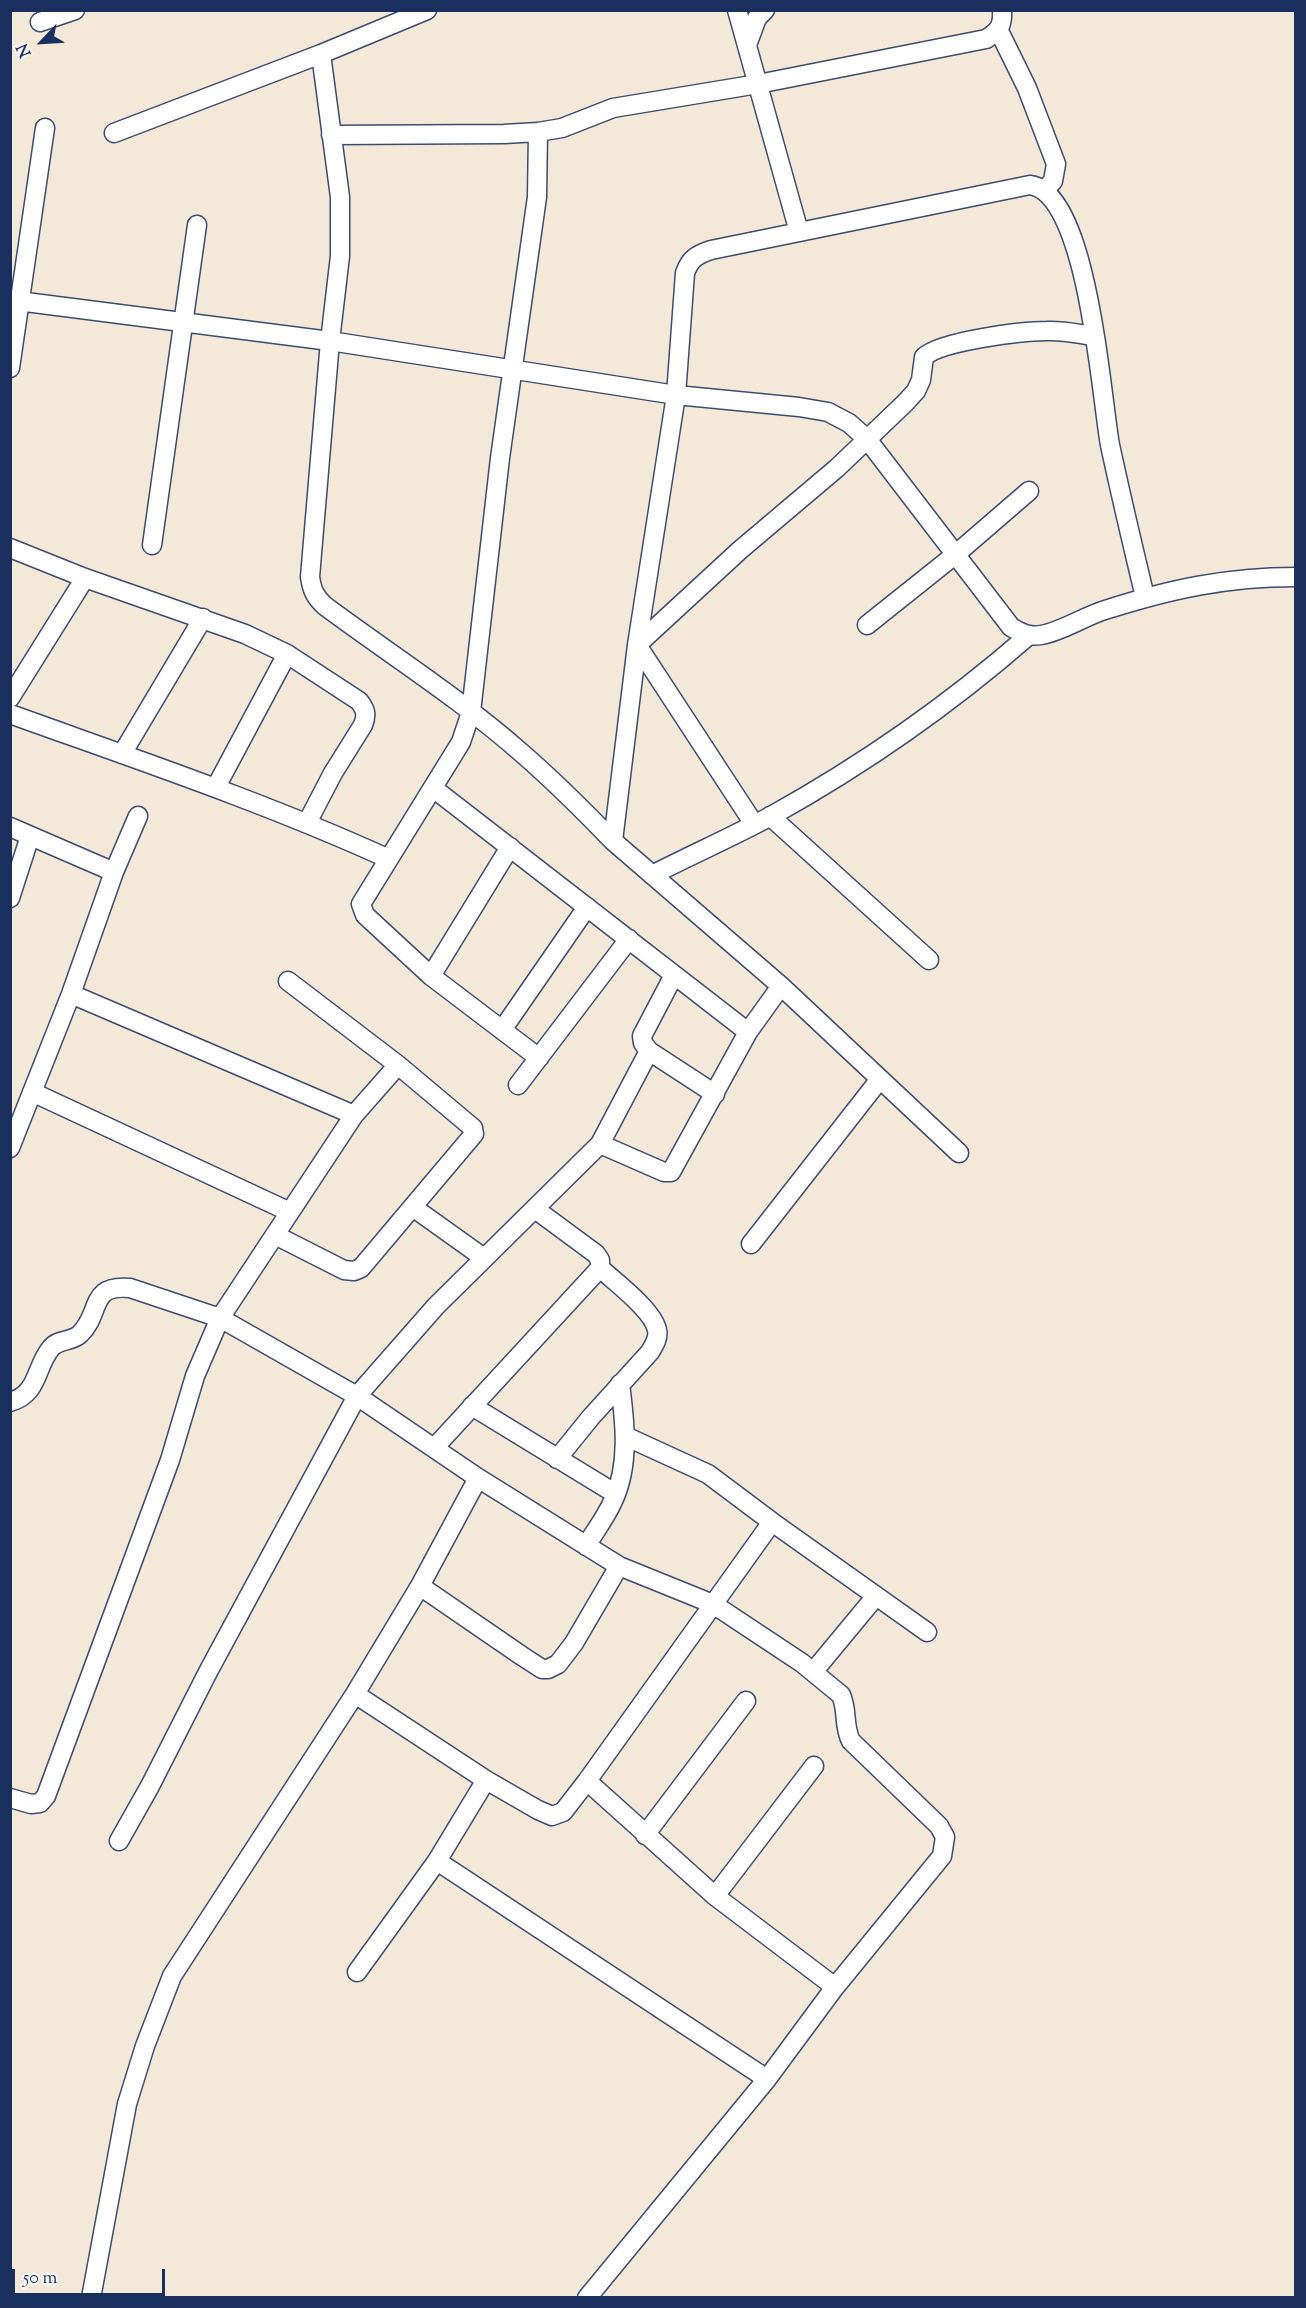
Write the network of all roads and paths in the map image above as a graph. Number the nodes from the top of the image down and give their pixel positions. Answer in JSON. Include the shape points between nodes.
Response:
{"nodes":[{"id":1,"x":75,"y":10,"type":"edge"},
{"id":2,"x":427,"y":10,"type":"edge"},
{"id":3,"x":737,"y":10,"type":"edge"},
{"id":4,"x":765,"y":10,"type":"edge"},
{"id":5,"x":1002,"y":10,"type":"edge"},
{"id":6,"x":40,"y":22,"type":"dead end"},
{"id":7,"x":999,"y":31,"type":"junction"},
{"id":8,"x":747,"y":46,"type":"junction"},
{"id":9,"x":321,"y":54,"type":"junction"},
{"id":10,"x":758,"y":84,"type":"junction"},
{"id":11,"x":45,"y":128,"type":"dead end"},
{"id":12,"x":538,"y":132,"type":"junction"},
{"id":13,"x":114,"y":133,"type":"dead end"},
{"id":14,"x":331,"y":135,"type":"junction"},
{"id":15,"x":1045,"y":190,"type":"junction"},
{"id":16,"x":196,"y":225,"type":"dead end"},
{"id":17,"x":799,"y":232,"type":"junction"},
{"id":18,"x":16,"y":301,"type":"edge"},
{"id":19,"x":183,"y":323,"type":"junction"},
{"id":20,"x":1094,"y":336,"type":"junction"},
{"id":21,"x":330,"y":341,"type":"junction"},
{"id":22,"x":10,"y":368,"type":"edge"},
{"id":23,"x":512,"y":368,"type":"junction"},
{"id":24,"x":675,"y":395,"type":"junction"},
{"id":25,"x":867,"y":438,"type":"junction"},
{"id":26,"x":1029,"y":491,"type":"dead end"},
{"id":27,"x":152,"y":545,"type":"dead end"},
{"id":28,"x":10,"y":548,"type":"edge"},
{"id":29,"x":956,"y":555,"type":"junction"},
{"id":30,"x":1296,"y":577,"type":"edge"},
{"id":31,"x":85,"y":578,"type":"junction"},
{"id":32,"x":1145,"y":597,"type":"junction"},
{"id":33,"x":202,"y":618,"type":"junction"},
{"id":34,"x":867,"y":626,"type":"dead end"},
{"id":35,"x":1028,"y":636,"type":"junction"},
{"id":36,"x":637,"y":645,"type":"junction"},
{"id":37,"x":287,"y":654,"type":"junction"},
{"id":38,"x":10,"y":698,"type":"edge"},
{"id":39,"x":471,"y":712,"type":"junction"},
{"id":40,"x":10,"y":714,"type":"edge"},
{"id":41,"x":122,"y":754,"type":"junction"},
{"id":42,"x":216,"y":787,"type":"junction"},
{"id":43,"x":433,"y":788,"type":"junction"},
{"id":44,"x":138,"y":816,"type":"dead end"},
{"id":45,"x":762,"y":820,"type":"junction"},
{"id":46,"x":307,"y":823,"type":"junction"},
{"id":47,"x":10,"y":826,"type":"edge"},
{"id":48,"x":30,"y":836,"type":"junction"},
{"id":49,"x":613,"y":842,"type":"junction"},
{"id":50,"x":510,"y":848,"type":"junction"},
{"id":51,"x":389,"y":859,"type":"junction"},
{"id":52,"x":114,"y":872,"type":"junction"},
{"id":53,"x":652,"y":875,"type":"junction"},
{"id":54,"x":10,"y":898,"type":"edge"},
{"id":55,"x":587,"y":907,"type":"junction"},
{"id":56,"x":629,"y":939,"type":"junction"},
{"id":57,"x":928,"y":960,"type":"dead end"},
{"id":58,"x":674,"y":975,"type":"junction"},
{"id":59,"x":431,"y":976,"type":"junction"},
{"id":60,"x":288,"y":981,"type":"dead end"},
{"id":61,"x":781,"y":986,"type":"junction"},
{"id":62,"x":71,"y":994,"type":"junction"},
{"id":63,"x":502,"y":1030,"type":"junction"},
{"id":64,"x":748,"y":1032,"type":"junction"},
{"id":65,"x":649,"y":1051,"type":"junction"},
{"id":66,"x":539,"y":1058,"type":"junction"},
{"id":67,"x":398,"y":1065,"type":"junction"},
{"id":68,"x":880,"y":1079,"type":"junction"},
{"id":69,"x":518,"y":1085,"type":"dead end"},
{"id":70,"x":715,"y":1094,"type":"junction"},
{"id":71,"x":23,"y":1102,"type":"edge"},
{"id":72,"x":354,"y":1115,"type":"junction"},
{"id":73,"x":600,"y":1144,"type":"junction"},
{"id":74,"x":10,"y":1148,"type":"edge"},
{"id":75,"x":959,"y":1153,"type":"dead end"},
{"id":76,"x":414,"y":1208,"type":"junction"},
{"id":77,"x":535,"y":1209,"type":"junction"},
{"id":78,"x":290,"y":1212,"type":"junction"},
{"id":79,"x":275,"y":1234,"type":"junction"},
{"id":80,"x":751,"y":1244,"type":"dead end"},
{"id":81,"x":484,"y":1258,"type":"junction"},
{"id":82,"x":600,"y":1268,"type":"junction"},
{"id":83,"x":220,"y":1318,"type":"junction"},
{"id":84,"x":620,"y":1384,"type":"junction"},
{"id":85,"x":357,"y":1396,"type":"junction"},
{"id":86,"x":10,"y":1402,"type":"edge"},
{"id":87,"x":472,"y":1406,"type":"junction"},
{"id":88,"x":625,"y":1436,"type":"junction"},
{"id":89,"x":434,"y":1448,"type":"junction"},
{"id":90,"x":557,"y":1459,"type":"junction"},
{"id":91,"x":478,"y":1478,"type":"junction"},
{"id":92,"x":616,"y":1494,"type":"junction"},
{"id":93,"x":772,"y":1522,"type":"junction"},
{"id":94,"x":586,"y":1546,"type":"junction"},
{"id":95,"x":619,"y":1566,"type":"junction"},
{"id":96,"x":420,"y":1586,"type":"junction"},
{"id":97,"x":876,"y":1596,"type":"junction"},
{"id":98,"x":713,"y":1604,"type":"junction"},
{"id":99,"x":927,"y":1632,"type":"dead end"},
{"id":100,"x":813,"y":1672,"type":"junction"},
{"id":101,"x":355,"y":1694,"type":"junction"},
{"id":102,"x":746,"y":1701,"type":"dead end"},
{"id":103,"x":814,"y":1766,"type":"dead end"},
{"id":104,"x":486,"y":1780,"type":"junction"},
{"id":105,"x":587,"y":1781,"type":"junction"},
{"id":106,"x":10,"y":1798,"type":"edge"},
{"id":107,"x":645,"y":1835,"type":"junction"},
{"id":108,"x":119,"y":1840,"type":"dead end"},
{"id":109,"x":437,"y":1860,"type":"junction"},
{"id":110,"x":715,"y":1896,"type":"junction"},
{"id":111,"x":357,"y":1972,"type":"dead end"},
{"id":112,"x":835,"y":1986,"type":"junction"},
{"id":113,"x":767,"y":2079,"type":"junction"},
{"id":114,"x":91,"y":2298,"type":"edge"},
{"id":115,"x":587,"y":2298,"type":"edge"}],
"edges":[{"from":1,"to":6,"type":"street"},
{"from":2,"to":9,"type":"street"},
{"from":3,"to":8,"type":"street"},
{"from":4,"to":8,"type":"street","via":[[757,18]]},
{"from":5,"to":7,"type":"street"},
{"from":7,"to":10,"type":"street","via":[[986,39]]},
{"from":7,"to":15,"type":"street","via":[[1028,88],[1056,164],[1053,181]]},
{"from":8,"to":10,"type":"street"},
{"from":9,"to":13,"type":"street"},
{"from":9,"to":14,"type":"street"},
{"from":10,"to":12,"type":"street","via":[[613,108],[562,128]]},
{"from":10,"to":17,"type":"street"},
{"from":11,"to":18,"type":"street"},
{"from":12,"to":14,"type":"street"},
{"from":12,"to":23,"type":"street","via":[[537,197]]},
{"from":14,"to":21,"type":"street","via":[[340,197],[340,256]]},
{"from":15,"to":17,"type":"street","via":[[1030,185]]},
{"from":15,"to":20,"type":"street","via":[[1073,238]]},
{"from":16,"to":19,"type":"street"},
{"from":17,"to":24,"type":"street","via":[[711,250],[696,255],[689,263]]},
{"from":18,"to":19,"type":"street"},
{"from":18,"to":22,"type":"street"},
{"from":19,"to":21,"type":"street"},
{"from":19,"to":27,"type":"street"},
{"from":20,"to":25,"type":"street","via":[[1047,331],[930,351],[924,357],[916,391]]},
{"from":20,"to":32,"type":"street","via":[[1110,444]]},
{"from":21,"to":23,"type":"street"},
{"from":21,"to":39,"type":"street","via":[[312,589],[325,606]]},
{"from":23,"to":24,"type":"street"},
{"from":23,"to":39,"type":"street"},
{"from":24,"to":25,"type":"street","via":[[828,412]]},
{"from":24,"to":36,"type":"street"},
{"from":25,"to":29,"type":"street"},
{"from":25,"to":36,"type":"street"},
{"from":26,"to":29,"type":"street"},
{"from":28,"to":31,"type":"street"},
{"from":29,"to":34,"type":"street"},
{"from":29,"to":35,"type":"street","via":[[1011,627]]},
{"from":30,"to":32,"type":"street","via":[[1204,583]]},
{"from":31,"to":33,"type":"street"},
{"from":31,"to":38,"type":"street"},
{"from":32,"to":35,"type":"street","via":[[1043,635]]},
{"from":33,"to":37,"type":"street"},
{"from":33,"to":41,"type":"street"},
{"from":35,"to":45,"type":"street","via":[[939,709]]},
{"from":36,"to":45,"type":"street"},
{"from":36,"to":49,"type":"street"},
{"from":37,"to":42,"type":"street"},
{"from":37,"to":46,"type":"street","via":[[359,701],[366,717]]},
{"from":39,"to":43,"type":"street","via":[[461,742]]},
{"from":39,"to":49,"type":"street","via":[[570,797]]},
{"from":40,"to":41,"type":"street"},
{"from":41,"to":42,"type":"street"},
{"from":42,"to":46,"type":"street"},
{"from":43,"to":50,"type":"street"},
{"from":43,"to":51,"type":"street"},
{"from":44,"to":52,"type":"street"},
{"from":45,"to":53,"type":"street"},
{"from":45,"to":57,"type":"street"},
{"from":46,"to":51,"type":"street"},
{"from":47,"to":48,"type":"street"},
{"from":48,"to":52,"type":"street"},
{"from":48,"to":54,"type":"street"},
{"from":49,"to":53,"type":"street"},
{"from":50,"to":55,"type":"street"},
{"from":50,"to":59,"type":"street"},
{"from":51,"to":59,"type":"street","via":[[361,904],[362,911]]},
{"from":52,"to":62,"type":"street"},
{"from":53,"to":61,"type":"street"},
{"from":55,"to":56,"type":"street"},
{"from":55,"to":63,"type":"street"},
{"from":56,"to":58,"type":"street"},
{"from":56,"to":66,"type":"street"},
{"from":58,"to":64,"type":"street"},
{"from":58,"to":65,"type":"street","via":[[642,1036]]},
{"from":59,"to":63,"type":"street"},
{"from":60,"to":67,"type":"street"},
{"from":61,"to":64,"type":"street"},
{"from":61,"to":68,"type":"street"},
{"from":62,"to":71,"type":"street"},
{"from":62,"to":72,"type":"street"},
{"from":63,"to":66,"type":"street"},
{"from":64,"to":70,"type":"street"},
{"from":65,"to":70,"type":"street"},
{"from":65,"to":73,"type":"street"},
{"from":66,"to":69,"type":"street"},
{"from":67,"to":72,"type":"street"},
{"from":67,"to":76,"type":"street","via":[[473,1128],[474,1134]]},
{"from":68,"to":75,"type":"street"},
{"from":68,"to":80,"type":"street"},
{"from":70,"to":73,"type":"street","via":[[671,1172]]},
{"from":71,"to":74,"type":"street"},
{"from":71,"to":78,"type":"street"},
{"from":72,"to":78,"type":"street"},
{"from":73,"to":77,"type":"street"},
{"from":76,"to":79,"type":"street","via":[[370,1260],[354,1271],[344,1270]]},
{"from":76,"to":81,"type":"street"},
{"from":77,"to":81,"type":"street"},
{"from":77,"to":82,"type":"street","via":[[596,1254]]},
{"from":78,"to":79,"type":"street"},
{"from":79,"to":83,"type":"street"},
{"from":81,"to":85,"type":"street"},
{"from":82,"to":84,"type":"street","via":[[649,1315],[658,1330],[650,1352]]},
{"from":82,"to":87,"type":"street"},
{"from":83,"to":85,"type":"street"},
{"from":83,"to":86,"type":"street","via":[[115,1286],[100,1296],[82,1332],[50,1348],[29,1392]]},
{"from":83,"to":106,"type":"street","via":[[195,1376],[170,1460],[46,1796],[40,1803],[31,1804]]},
{"from":84,"to":88,"type":"street"},
{"from":84,"to":90,"type":"street"},
{"from":85,"to":89,"type":"street"},
{"from":85,"to":108,"type":"street"},
{"from":87,"to":89,"type":"street"},
{"from":87,"to":90,"type":"street"},
{"from":88,"to":92,"type":"street"},
{"from":88,"to":93,"type":"street","via":[[708,1474]]},
{"from":89,"to":91,"type":"street"},
{"from":90,"to":92,"type":"street"},
{"from":91,"to":94,"type":"street"},
{"from":91,"to":96,"type":"street"},
{"from":92,"to":94,"type":"street"},
{"from":93,"to":97,"type":"street"},
{"from":93,"to":98,"type":"street"},
{"from":94,"to":95,"type":"street"},
{"from":95,"to":96,"type":"street","via":[[574,1643],[558,1664],[548,1669],[542,1669]]},
{"from":95,"to":98,"type":"street"},
{"from":96,"to":101,"type":"street"},
{"from":97,"to":99,"type":"street"},
{"from":97,"to":100,"type":"street"},
{"from":98,"to":100,"type":"street"},
{"from":98,"to":105,"type":"street"},
{"from":100,"to":112,"type":"street","via":[[841,1695],[851,1741],[939,1826],[945,1837],[942,1856]]},
{"from":101,"to":104,"type":"street"},
{"from":101,"to":114,"type":"street","via":[[172,1976],[127,2104]]},
{"from":102,"to":107,"type":"street"},
{"from":103,"to":110,"type":"street"},
{"from":104,"to":105,"type":"street","via":[[552,1816],[563,1812]]},
{"from":104,"to":109,"type":"street"},
{"from":105,"to":107,"type":"street"},
{"from":107,"to":110,"type":"street"},
{"from":109,"to":111,"type":"street"},
{"from":109,"to":113,"type":"street"},
{"from":110,"to":112,"type":"street"},
{"from":112,"to":113,"type":"street"},
{"from":113,"to":115,"type":"street"}]}
